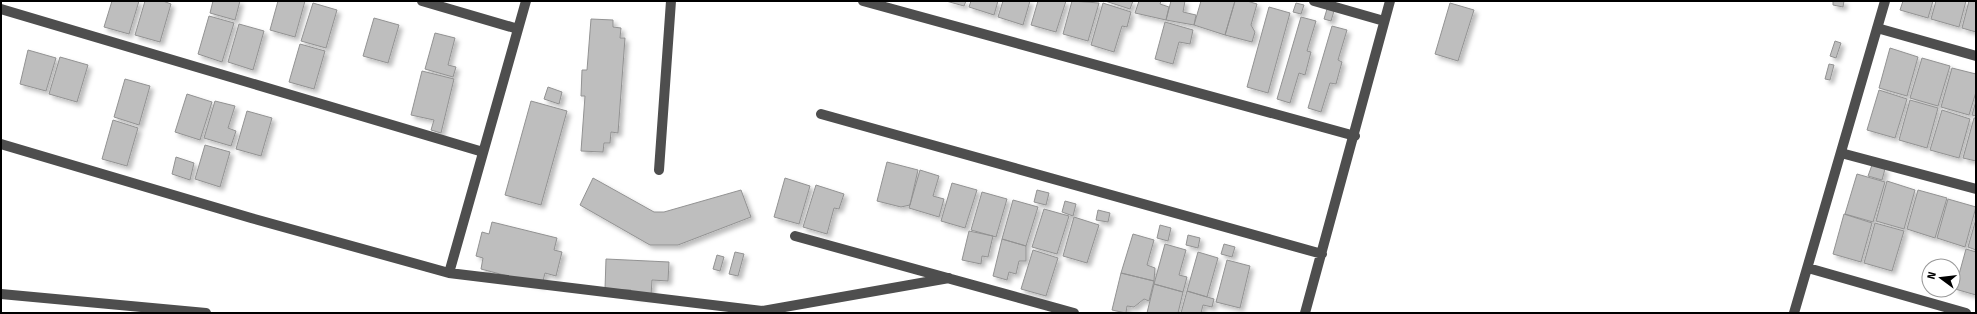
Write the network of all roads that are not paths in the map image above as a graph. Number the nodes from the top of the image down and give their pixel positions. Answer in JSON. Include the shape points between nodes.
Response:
{"nodes":[{"id":1,"x":422,"y":1,"type":"edge"},
{"id":2,"x":526,"y":1,"type":"edge"},
{"id":3,"x":671,"y":1,"type":"edge"},
{"id":4,"x":863,"y":1,"type":"edge"},
{"id":5,"x":1314,"y":1,"type":"edge"},
{"id":6,"x":1390,"y":1,"type":"edge"},
{"id":7,"x":1885,"y":1,"type":"edge"},
{"id":8,"x":1,"y":9,"type":"edge"},
{"id":9,"x":1384,"y":21,"type":"junction"},
{"id":10,"x":1877,"y":28,"type":"junction"},
{"id":11,"x":518,"y":29,"type":"junction"},
{"id":12,"x":1976,"y":56,"type":"edge"},
{"id":13,"x":821,"y":114,"type":"dead end"},
{"id":14,"x":1354,"y":136,"type":"junction"},
{"id":15,"x":1,"y":144,"type":"edge"},
{"id":16,"x":483,"y":152,"type":"junction"},
{"id":17,"x":1841,"y":153,"type":"junction"},
{"id":18,"x":659,"y":170,"type":"dead end"},
{"id":19,"x":1976,"y":189,"type":"edge"},
{"id":20,"x":795,"y":236,"type":"dead end"},
{"id":21,"x":1322,"y":254,"type":"junction"},
{"id":22,"x":1808,"y":268,"type":"junction"},
{"id":23,"x":449,"y":273,"type":"junction"},
{"id":24,"x":949,"y":278,"type":"junction"},
{"id":25,"x":1,"y":294,"type":"edge"},
{"id":26,"x":206,"y":313,"type":"edge"},
{"id":27,"x":1074,"y":313,"type":"edge"},
{"id":28,"x":1305,"y":313,"type":"edge"},
{"id":29,"x":1794,"y":313,"type":"edge"},
{"id":30,"x":1966,"y":313,"type":"edge"}],
"edges":[{"from":1,"to":11,"type":"street"},
{"from":2,"to":11,"type":"street"},
{"from":3,"to":18,"type":"street"},
{"from":4,"to":14,"type":"street"},
{"from":5,"to":9,"type":"street"},
{"from":6,"to":9,"type":"street"},
{"from":7,"to":10,"type":"street"},
{"from":8,"to":16,"type":"street"},
{"from":9,"to":14,"type":"street"},
{"from":10,"to":12,"type":"street"},
{"from":10,"to":17,"type":"street"},
{"from":11,"to":16,"type":"street"},
{"from":13,"to":21,"type":"street"},
{"from":14,"to":21,"type":"street"},
{"from":15,"to":23,"type":"street"},
{"from":16,"to":23,"type":"street"},
{"from":17,"to":19,"type":"street"},
{"from":17,"to":22,"type":"street"},
{"from":20,"to":24,"type":"street"},
{"from":21,"to":28,"type":"street"},
{"from":22,"to":29,"type":"street"},
{"from":22,"to":30,"type":"street"},
{"from":23,"to":24,"type":"street","via":[[762,311]]},
{"from":24,"to":27,"type":"street"},
{"from":25,"to":26,"type":"street"}]}
